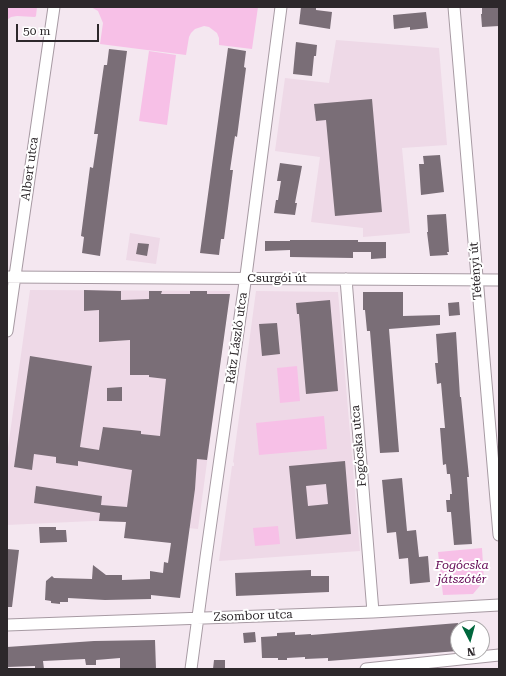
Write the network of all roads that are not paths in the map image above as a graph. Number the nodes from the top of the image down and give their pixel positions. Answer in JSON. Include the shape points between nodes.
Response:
{"nodes":[{"id":1,"x":54,"y":7,"type":"edge"},
{"id":2,"x":281,"y":7,"type":"edge"},
{"id":3,"x":454,"y":7,"type":"edge"},
{"id":4,"x":11,"y":277,"type":"edge"},
{"id":5,"x":246,"y":278,"type":"junction"},
{"id":6,"x":346,"y":279,"type":"junction"},
{"id":7,"x":477,"y":280,"type":"junction"},
{"id":8,"x":499,"y":280,"type":"edge"},
{"id":9,"x":7,"y":331,"type":"edge"},
{"id":10,"x":499,"y":535,"type":"edge"},
{"id":11,"x":499,"y":605,"type":"edge"},
{"id":12,"x":373,"y":612,"type":"junction"},
{"id":13,"x":198,"y":618,"type":"junction"},
{"id":14,"x":7,"y":625,"type":"edge"},
{"id":15,"x":499,"y":655,"type":"edge"},
{"id":16,"x":191,"y":669,"type":"edge"},
{"id":17,"x":366,"y":669,"type":"edge"}],
"edges":[{"from":1,"to":4,"type":"street","name":"Albert utca"},
{"from":2,"to":5,"type":"street","name":"Rátz László utca"},
{"from":3,"to":7,"type":"street","name":"Tétényi út"},
{"from":4,"to":5,"type":"street","name":"Csurgói út"},
{"from":4,"to":9,"type":"street","name":"Albert utca"},
{"from":5,"to":6,"type":"street","name":"Csurgói út"},
{"from":5,"to":13,"type":"street","name":"Rátz László utca"},
{"from":6,"to":7,"type":"street","name":"Csurgói út"},
{"from":6,"to":12,"type":"street","name":"Fogócska utca"},
{"from":7,"to":8,"type":"street","name":"Csurgói út"},
{"from":7,"to":10,"type":"street","name":"Tétényi út"},
{"from":11,"to":12,"type":"street","name":"Zsombor utca"},
{"from":12,"to":13,"type":"street","name":"Zsombor utca"},
{"from":13,"to":14,"type":"street","name":"Zsombor utca"},
{"from":13,"to":16,"type":"street","name":"Rátz László utca"},
{"from":15,"to":17,"type":"street"}]}
